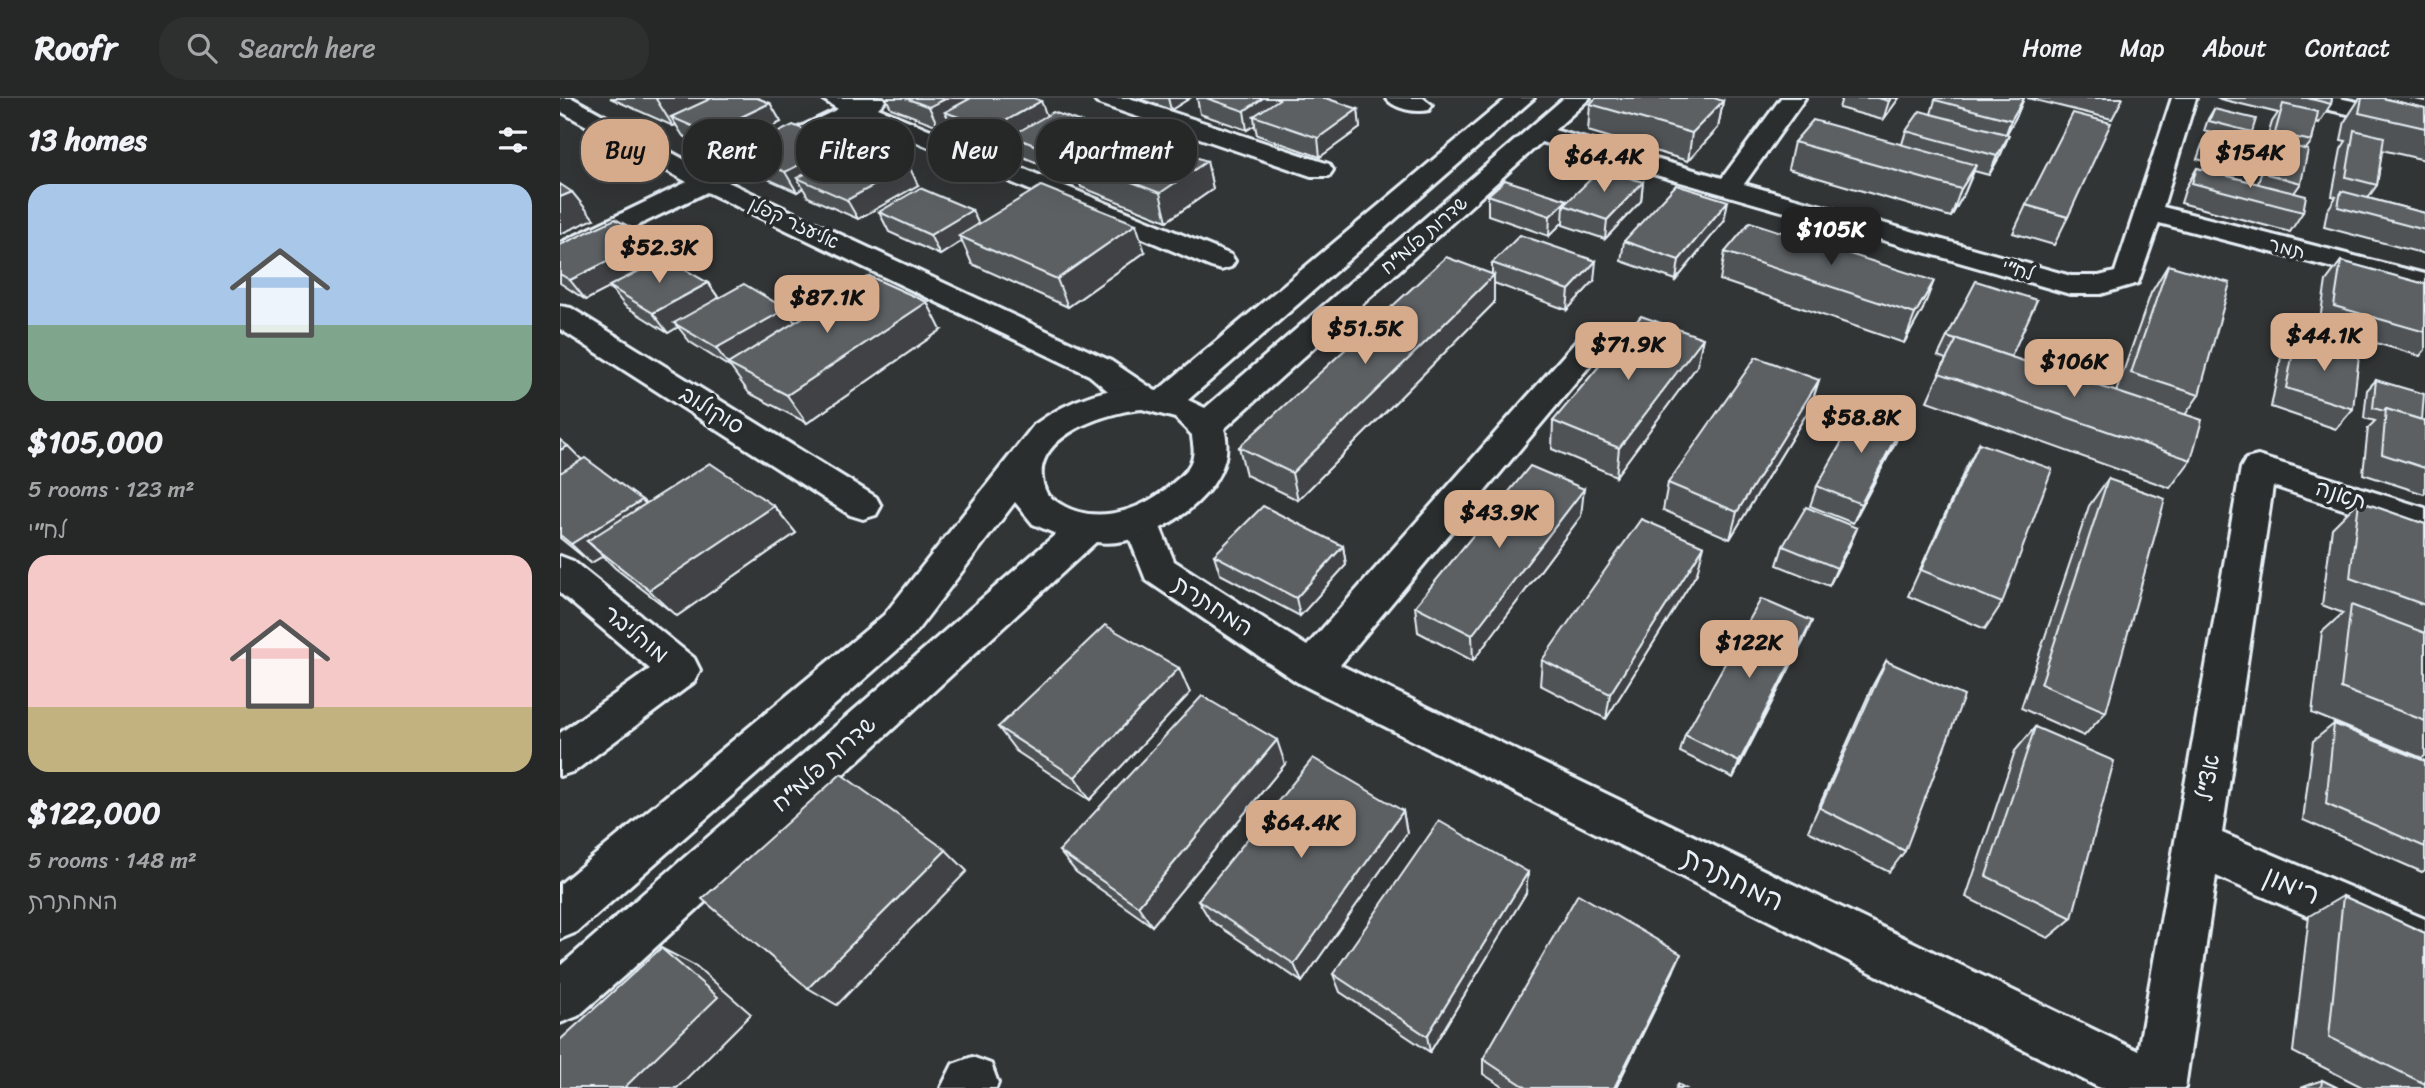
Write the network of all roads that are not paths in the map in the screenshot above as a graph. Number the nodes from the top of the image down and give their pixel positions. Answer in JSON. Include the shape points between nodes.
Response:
{"nodes":[{"id":1,"x":1105,"y":98,"type":"edge"},
{"id":2,"x":1522,"y":98,"type":"edge"},
{"id":3,"x":1578,"y":98,"type":"edge"},
{"id":4,"x":1793,"y":98,"type":"edge"},
{"id":5,"x":2184,"y":98,"type":"edge"},
{"id":6,"x":2305,"y":98,"type":"edge"},
{"id":7,"x":560,"y":101,"type":"edge"},
{"id":8,"x":857,"y":102,"type":"edge"},
{"id":9,"x":2425,"y":124,"type":"edge"},
{"id":10,"x":1540,"y":134,"type":"junction"},
{"id":11,"x":782,"y":141,"type":"edge"},
{"id":12,"x":683,"y":168,"type":"edge"},
{"id":13,"x":1320,"y":170,"type":"dead end"},
{"id":14,"x":704,"y":182,"type":"edge"},
{"id":15,"x":708,"y":182,"type":"edge"},
{"id":16,"x":1728,"y":188,"type":"junction"},
{"id":17,"x":2150,"y":212,"type":"junction"},
{"id":18,"x":560,"y":254,"type":"edge"},
{"id":19,"x":1221,"y":261,"type":"dead end"},
{"id":20,"x":2425,"y":283,"type":"edge"},
{"id":21,"x":560,"y":315,"type":"edge"},
{"id":22,"x":1591,"y":344,"type":"dead end"},
{"id":23,"x":1154,"y":399,"type":"junction"},
{"id":24,"x":1206,"y":426,"type":"junction"},
{"id":25,"x":1026,"y":463,"type":"junction"},
{"id":26,"x":2258,"y":468,"type":"joint"},
{"id":27,"x":863,"y":506,"type":"dead end"},
{"id":28,"x":1141,"y":522,"type":"junction"},
{"id":29,"x":2425,"y":522,"type":"edge"},
{"id":30,"x":1087,"y":528,"type":"junction"},
{"id":31,"x":560,"y":571,"type":"edge"},
{"id":32,"x":1311,"y":670,"type":"junction"},
{"id":33,"x":560,"y":757,"type":"edge"},
{"id":34,"x":2197,"y":845,"type":"junction"},
{"id":35,"x":560,"y":915,"type":"edge"},
{"id":36,"x":2425,"y":943,"type":"edge"},
{"id":37,"x":560,"y":998,"type":"edge"},
{"id":38,"x":2157,"y":1088,"type":"edge"}],
"edges":[{"from":1,"to":13,"type":"street"},
{"from":2,"to":23,"type":"street","name":"שדרות פלמ\"ח"},
{"from":3,"to":10,"type":"street","name":"שדרות פלמ\"ח"},
{"from":4,"to":16,"type":"street"},
{"from":5,"to":17,"type":"street","name":"לח\"י"},
{"from":6,"to":9,"type":"street"},
{"from":7,"to":12,"type":"street","name":"אליעזר קפלן"},
{"from":8,"to":11,"type":"street"},
{"from":8,"to":19,"type":"street"},
{"from":10,"to":16,"type":"street","name":"לח\"י"},
{"from":10,"to":24,"type":"street","name":"שדרות פלמ\"ח"},
{"from":14,"to":18,"type":"street"},
{"from":15,"to":23,"type":"street","name":"אליעזר קפלן","via":[[1100,368]]},
{"from":16,"to":17,"type":"street","name":"לח\"י","via":[[2070,285],[2101,285],[2128,277]]},
{"from":17,"to":20,"type":"street","name":"תמר"},
{"from":21,"to":27,"type":"street","name":"סוקולוב"},
{"from":22,"to":32,"type":"street"},
{"from":23,"to":24,"type":"street","via":[[1189,411]]},
{"from":23,"to":25,"type":"street","via":[[1093,406],[1058,423],[1038,442]]},
{"from":24,"to":28,"type":"street","via":[[1212,446],[1209,467],[1195,489],[1171,508]]},
{"from":25,"to":30,"type":"street","via":[[1024,484],[1033,504],[1046,516]]},
{"from":25,"to":35,"type":"street","via":[[898,626]]},
{"from":26,"to":29,"type":"street","name":"תאנה"},
{"from":26,"to":34,"type":"street","name":"אצ\"ל"},
{"from":28,"to":30,"type":"street"},
{"from":28,"to":32,"type":"street","name":"המחתרת","via":[[1159,570]]},
{"from":30,"to":37,"type":"street","name":"שדרות פלמ\"ח"},
{"from":31,"to":33,"type":"street","name":"מוהליבר","via":[[680,670]]},
{"from":32,"to":38,"type":"street","name":"המחתרת"},
{"from":34,"to":36,"type":"street","name":"רימון"},
{"from":34,"to":38,"type":"street","name":"אצ\"ל"}]}
